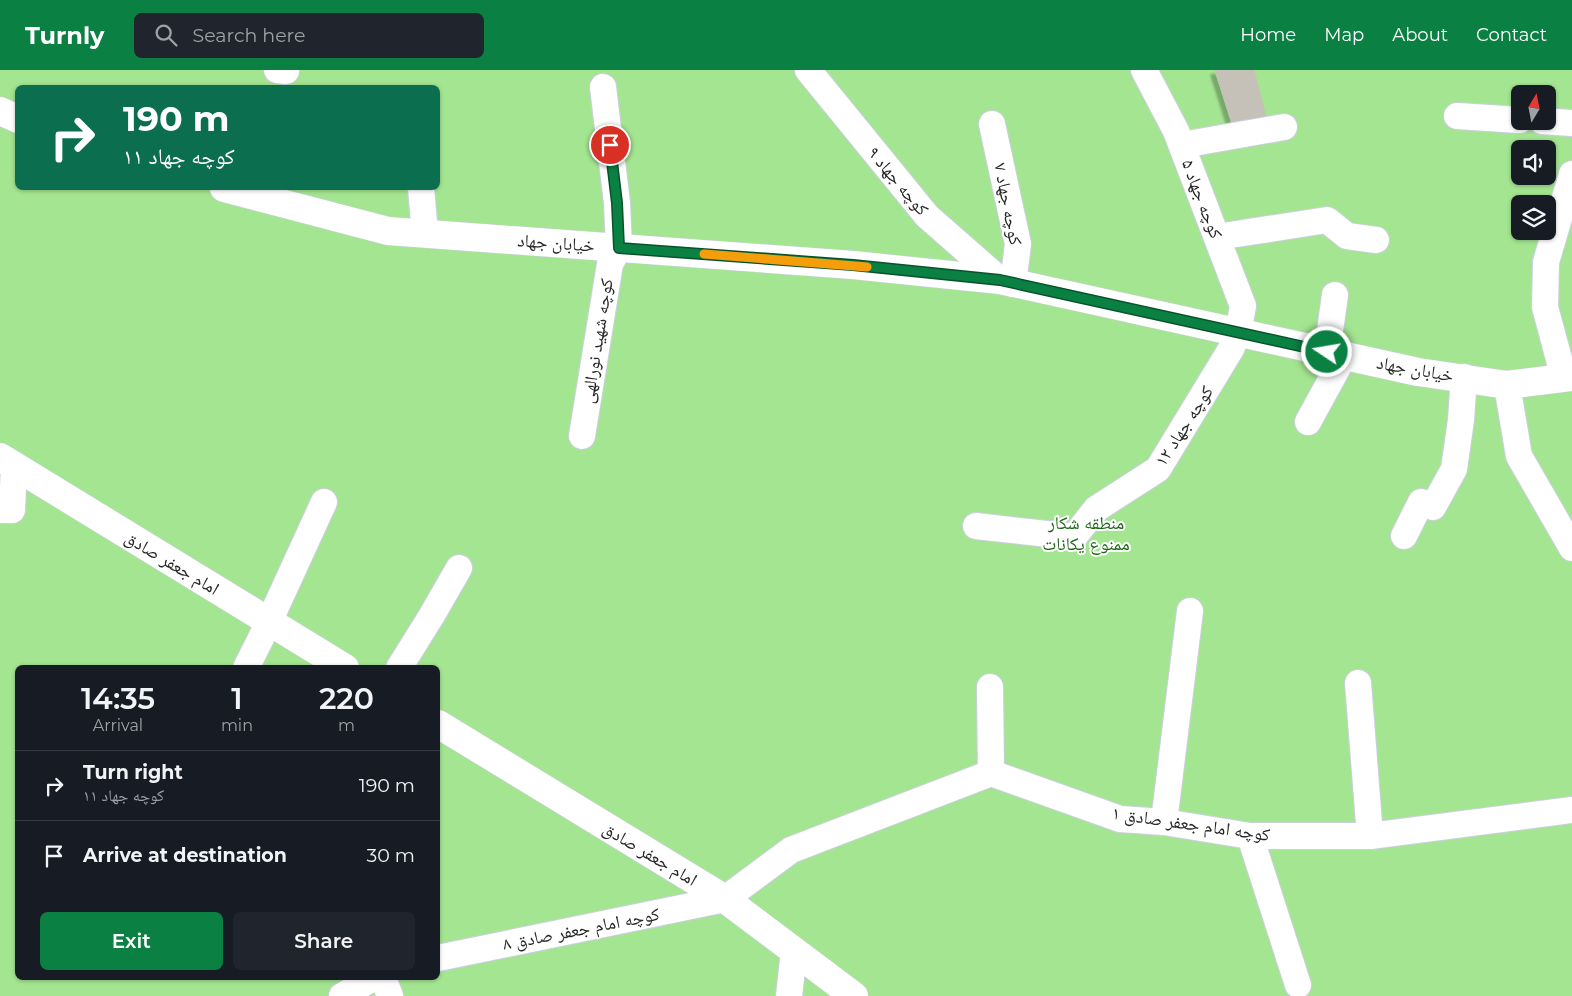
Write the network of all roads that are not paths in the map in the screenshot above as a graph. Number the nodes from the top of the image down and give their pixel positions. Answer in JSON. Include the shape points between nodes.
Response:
{"nodes":[{"id":1,"x":808,"y":70,"type":"edge"},
{"id":2,"x":1144,"y":70,"type":"edge"},
{"id":3,"x":604,"y":87,"type":"dead end"},
{"id":4,"x":0,"y":111,"type":"edge"},
{"id":5,"x":1457,"y":116,"type":"dead end"},
{"id":6,"x":15,"y":118,"type":"edge"},
{"id":7,"x":1511,"y":119,"type":"edge"},
{"id":8,"x":1556,"y":122,"type":"edge"},
{"id":9,"x":1572,"y":123,"type":"edge"},
{"id":10,"x":992,"y":124,"type":"dead end"},
{"id":11,"x":1284,"y":127,"type":"dead end"},
{"id":12,"x":1182,"y":145,"type":"junction"},
{"id":13,"x":1572,"y":174,"type":"edge"},
{"id":14,"x":232,"y":190,"type":"edge"},
{"id":15,"x":421,"y":190,"type":"edge"},
{"id":16,"x":425,"y":233,"type":"junction"},
{"id":17,"x":1217,"y":237,"type":"junction"},
{"id":18,"x":1376,"y":240,"type":"dead end"},
{"id":19,"x":619,"y":248,"type":"junction"},
{"id":20,"x":1007,"y":282,"type":"junction"},
{"id":21,"x":1335,"y":295,"type":"dead end"},
{"id":22,"x":1238,"y":333,"type":"junction"},
{"id":23,"x":1336,"y":354,"type":"junction"},
{"id":24,"x":1464,"y":377,"type":"junction"},
{"id":25,"x":1568,"y":378,"type":"edge"},
{"id":26,"x":1507,"y":385,"type":"junction"},
{"id":27,"x":1308,"y":422,"type":"dead end"},
{"id":28,"x":582,"y":436,"type":"dead end"},
{"id":29,"x":7,"y":462,"type":"edge"},
{"id":30,"x":324,"y":502,"type":"dead end"},
{"id":31,"x":0,"y":510,"type":"edge"},
{"id":32,"x":976,"y":526,"type":"dead end"},
{"id":33,"x":1404,"y":536,"type":"dead end"},
{"id":34,"x":1572,"y":548,"type":"edge"},
{"id":35,"x":459,"y":568,"type":"dead end"},
{"id":36,"x":1190,"y":611,"type":"dead end"},
{"id":37,"x":269,"y":622,"type":"junction"},
{"id":38,"x":248,"y":665,"type":"edge"},
{"id":39,"x":340,"y":665,"type":"edge"},
{"id":40,"x":402,"y":665,"type":"edge"},
{"id":41,"x":1358,"y":683,"type":"dead end"},
{"id":42,"x":990,"y":687,"type":"dead end"},
{"id":43,"x":440,"y":725,"type":"edge"},
{"id":44,"x":991,"y":773,"type":"junction"},
{"id":45,"x":1572,"y":810,"type":"edge"},
{"id":46,"x":1164,"y":822,"type":"junction"},
{"id":47,"x":1250,"y":836,"type":"junction"},
{"id":48,"x":1370,"y":836,"type":"junction"},
{"id":49,"x":725,"y":899,"type":"junction"},
{"id":50,"x":794,"y":951,"type":"junction"},
{"id":51,"x":440,"y":958,"type":"edge"},
{"id":52,"x":371,"y":980,"type":"edge"},
{"id":53,"x":384,"y":980,"type":"edge"},
{"id":54,"x":1298,"y":985,"type":"dead end"},
{"id":55,"x":342,"y":996,"type":"edge"},
{"id":56,"x":390,"y":996,"type":"edge"},
{"id":57,"x":789,"y":996,"type":"edge"},
{"id":58,"x":854,"y":996,"type":"edge"}],
"edges":[{"from":1,"to":20,"type":"street","name":"کوچه جهاد ۹","via":[[927,216]]},
{"from":2,"to":12,"type":"street","name":"کوچه جهاد ۵"},
{"from":3,"to":19,"type":"street"},
{"from":4,"to":6,"type":"main road"},
{"from":5,"to":7,"type":"street"},
{"from":8,"to":9,"type":"street"},
{"from":10,"to":20,"type":"street","name":"کوچه جهاد ۷","via":[[1018,244]]},
{"from":11,"to":12,"type":"street"},
{"from":12,"to":17,"type":"street","name":"کوچه جهاد ۵"},
{"from":13,"to":25,"type":"street","via":[[1546,262],[1545,306]]},
{"from":14,"to":16,"type":"main road","name":"خیابان جهاد","via":[[388,231]]},
{"from":15,"to":16,"type":"street"},
{"from":16,"to":19,"type":"main road","name":"خیابان جهاد"},
{"from":17,"to":18,"type":"street","via":[[1327,220],[1347,236]]},
{"from":17,"to":22,"type":"street","name":"کوچه جهاد ۵","via":[[1243,306]]},
{"from":19,"to":20,"type":"main road","name":"خیابان جهاد","via":[[853,265]]},
{"from":19,"to":28,"type":"street","name":"کوچه شهید نورالهی","via":[[610,264]]},
{"from":20,"to":22,"type":"main road","name":"خیابان جهاد"},
{"from":21,"to":23,"type":"street"},
{"from":22,"to":23,"type":"main road","name":"خیابان جهاد"},
{"from":22,"to":32,"type":"street","name":"کوچه جهاد ۱۲","via":[[1158,470],[1096,509],[1074,537]]},
{"from":23,"to":24,"type":"main road","name":"خیابان جهاد","via":[[1418,372]]},
{"from":23,"to":27,"type":"street"},
{"from":24,"to":26,"type":"main road","name":"خیابان جهاد"},
{"from":24,"to":33,"type":"street","via":[[1454,469],[1433,507],[1421,502]]},
{"from":25,"to":26,"type":"main road","name":"خیابان جهاد"},
{"from":26,"to":34,"type":"street","via":[[1519,456]]},
{"from":29,"to":31,"type":"street","via":[[12,510]]},
{"from":29,"to":37,"type":"main road","name":"امام جعفر صادق"},
{"from":30,"to":37,"type":"street"},
{"from":35,"to":40,"type":"street"},
{"from":36,"to":46,"type":"street"},
{"from":37,"to":38,"type":"street"},
{"from":37,"to":39,"type":"main road","name":"امام جعفر صادق"},
{"from":41,"to":48,"type":"street"},
{"from":42,"to":44,"type":"street"},
{"from":43,"to":49,"type":"main road","name":"امام جعفر صادق"},
{"from":44,"to":46,"type":"street","name":"کوچه امام جعفر صادق ۱","via":[[1120,819]]},
{"from":44,"to":49,"type":"street","via":[[792,850]]},
{"from":45,"to":48,"type":"street","name":"کوچه امام جعفر صادق ۱"},
{"from":46,"to":47,"type":"street","name":"کوچه امام جعفر صادق ۱"},
{"from":47,"to":48,"type":"street","name":"کوچه امام جعفر صادق ۱"},
{"from":47,"to":54,"type":"street"},
{"from":49,"to":50,"type":"main road","name":"امام جعفر صادق"},
{"from":49,"to":51,"type":"street","name":"کوچه امام جعفر صادق ۸"},
{"from":50,"to":57,"type":"street"},
{"from":50,"to":58,"type":"main road","name":"امام جعفر صادق"},
{"from":52,"to":55,"type":"street"},
{"from":53,"to":56,"type":"street"}]}
